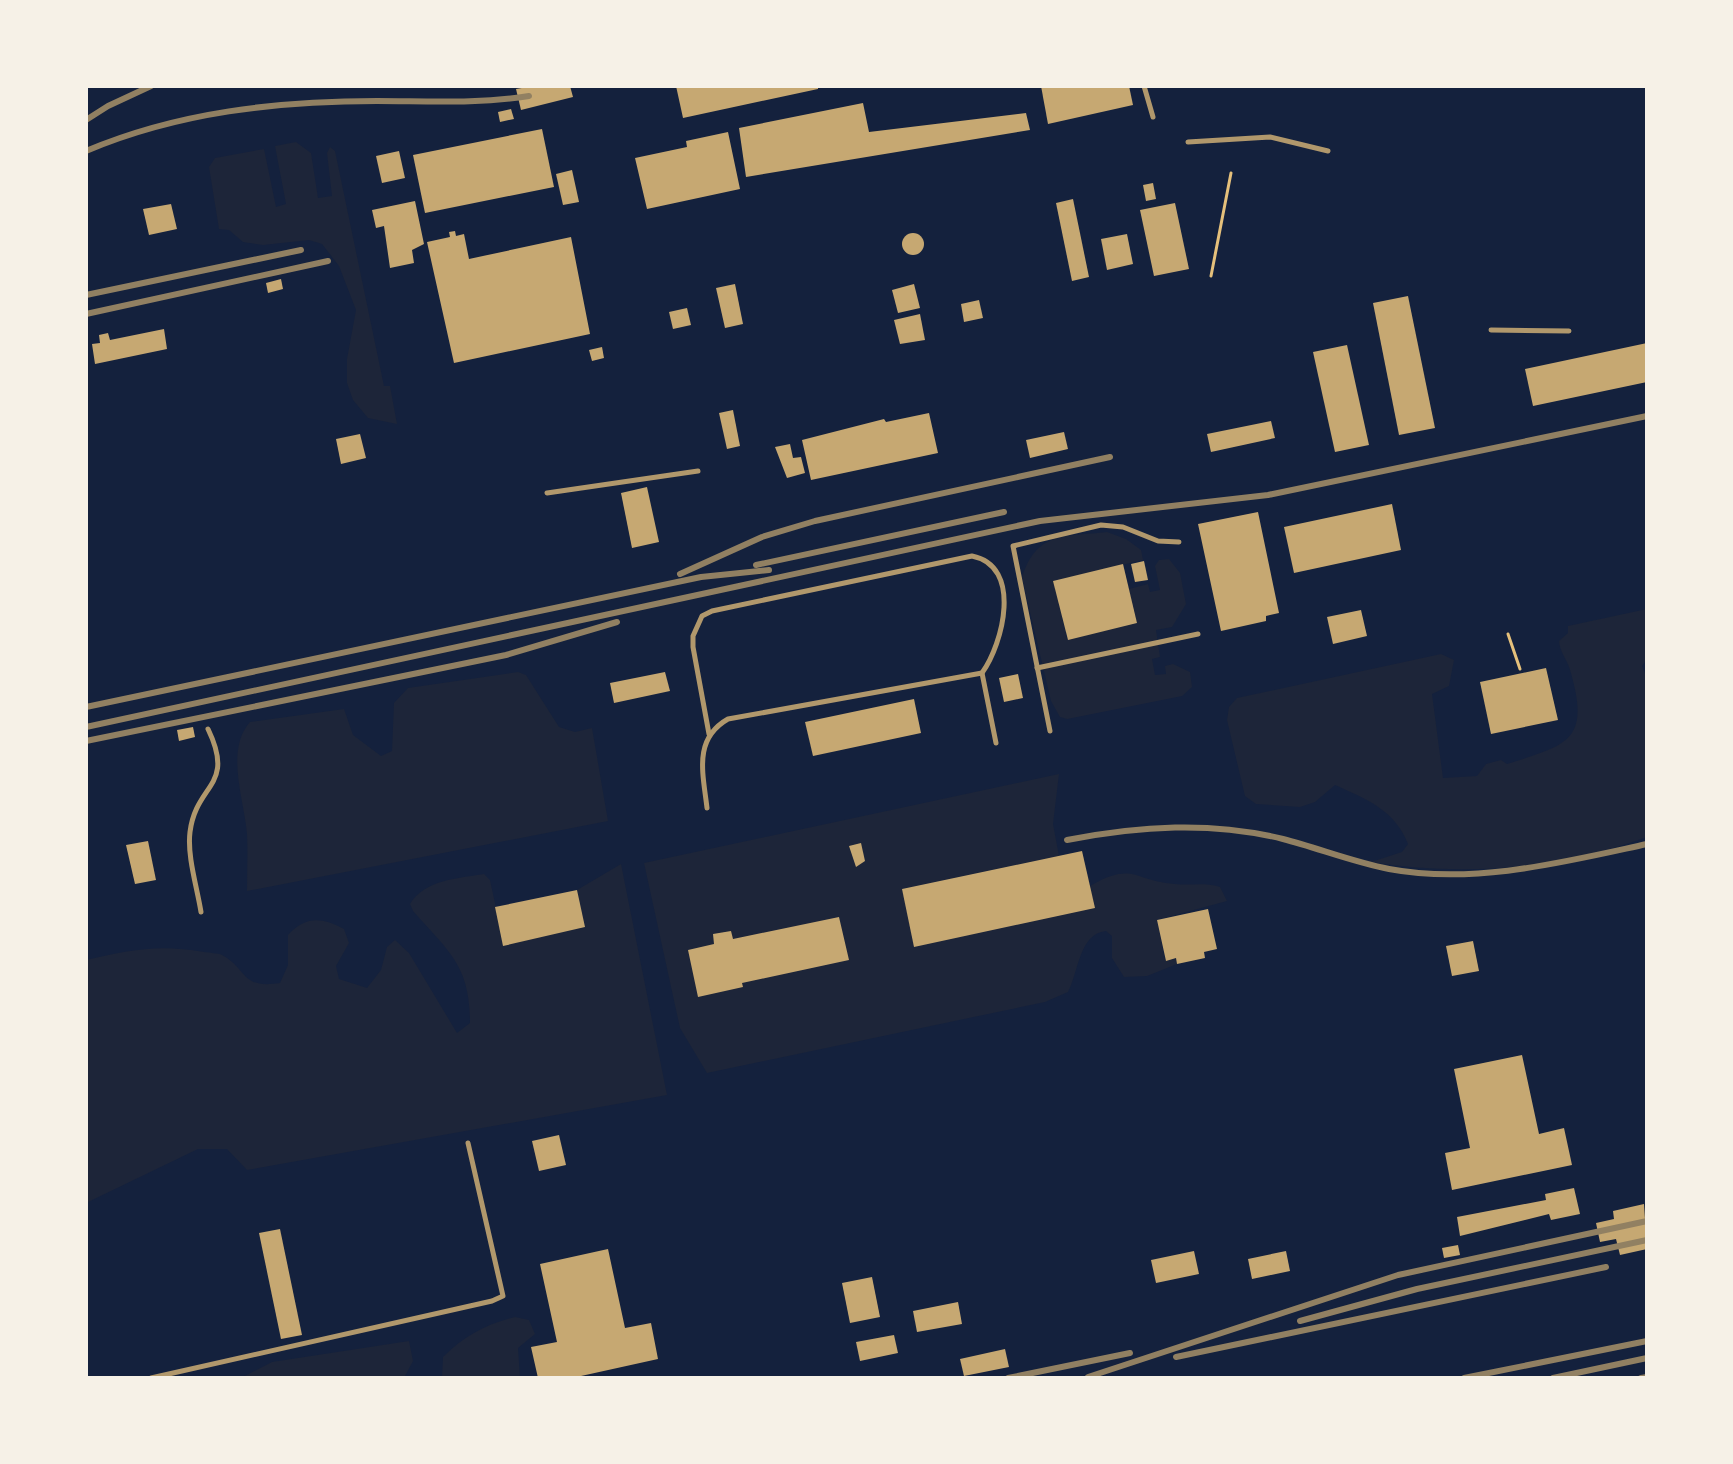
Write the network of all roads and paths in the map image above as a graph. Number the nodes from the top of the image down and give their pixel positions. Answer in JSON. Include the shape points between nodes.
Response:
{"nodes":[{"id":1,"x":1144,"y":86,"type":"edge"},
{"id":2,"x":1153,"y":117,"type":"dead end"},
{"id":3,"x":1188,"y":142,"type":"dead end"},
{"id":4,"x":1328,"y":151,"type":"dead end"},
{"id":5,"x":1231,"y":173,"type":"dead end"},
{"id":6,"x":1211,"y":276,"type":"dead end"},
{"id":7,"x":1491,"y":330,"type":"dead end"},
{"id":8,"x":1569,"y":331,"type":"dead end"},
{"id":9,"x":698,"y":471,"type":"dead end"},
{"id":10,"x":547,"y":493,"type":"dead end"},
{"id":11,"x":1179,"y":542,"type":"dead end"},
{"id":12,"x":1198,"y":634,"type":"dead end"},
{"id":13,"x":1508,"y":634,"type":"dead end"},
{"id":14,"x":1037,"y":668,"type":"junction"},
{"id":15,"x":1520,"y":669,"type":"dead end"},
{"id":16,"x":982,"y":673,"type":"junction"},
{"id":17,"x":208,"y":729,"type":"dead end"},
{"id":18,"x":1050,"y":731,"type":"dead end"},
{"id":19,"x":709,"y":734,"type":"junction"},
{"id":20,"x":996,"y":743,"type":"dead end"},
{"id":21,"x":707,"y":808,"type":"dead end"},
{"id":22,"x":201,"y":912,"type":"dead end"},
{"id":23,"x":468,"y":1143,"type":"dead end"},
{"id":24,"x":151,"y":1378,"type":"edge"}],
"edges":[{"from":1,"to":2,"type":"lane"},
{"from":3,"to":4,"type":"lane","via":[[1270,137]]},
{"from":5,"to":6,"type":"path"},
{"from":7,"to":8,"type":"lane"},
{"from":9,"to":10,"type":"lane"},
{"from":11,"to":14,"type":"lane","via":[[1101,525],[1013,546]]},
{"from":12,"to":14,"type":"lane"},
{"from":13,"to":15,"type":"path"},
{"from":14,"to":18,"type":"lane"},
{"from":16,"to":19,"type":"lane","via":[[728,719]]},
{"from":16,"to":19,"type":"lane","via":[[999,646],[1006,614],[998,575],[980,557],[727,608],[702,616],[693,636]]},
{"from":16,"to":20,"type":"lane"},
{"from":17,"to":22,"type":"lane","via":[[220,755],[214,782],[195,809],[190,834]]},
{"from":19,"to":21,"type":"lane","via":[[701,754]]},
{"from":23,"to":24,"type":"lane","via":[[503,1296]]}]}
